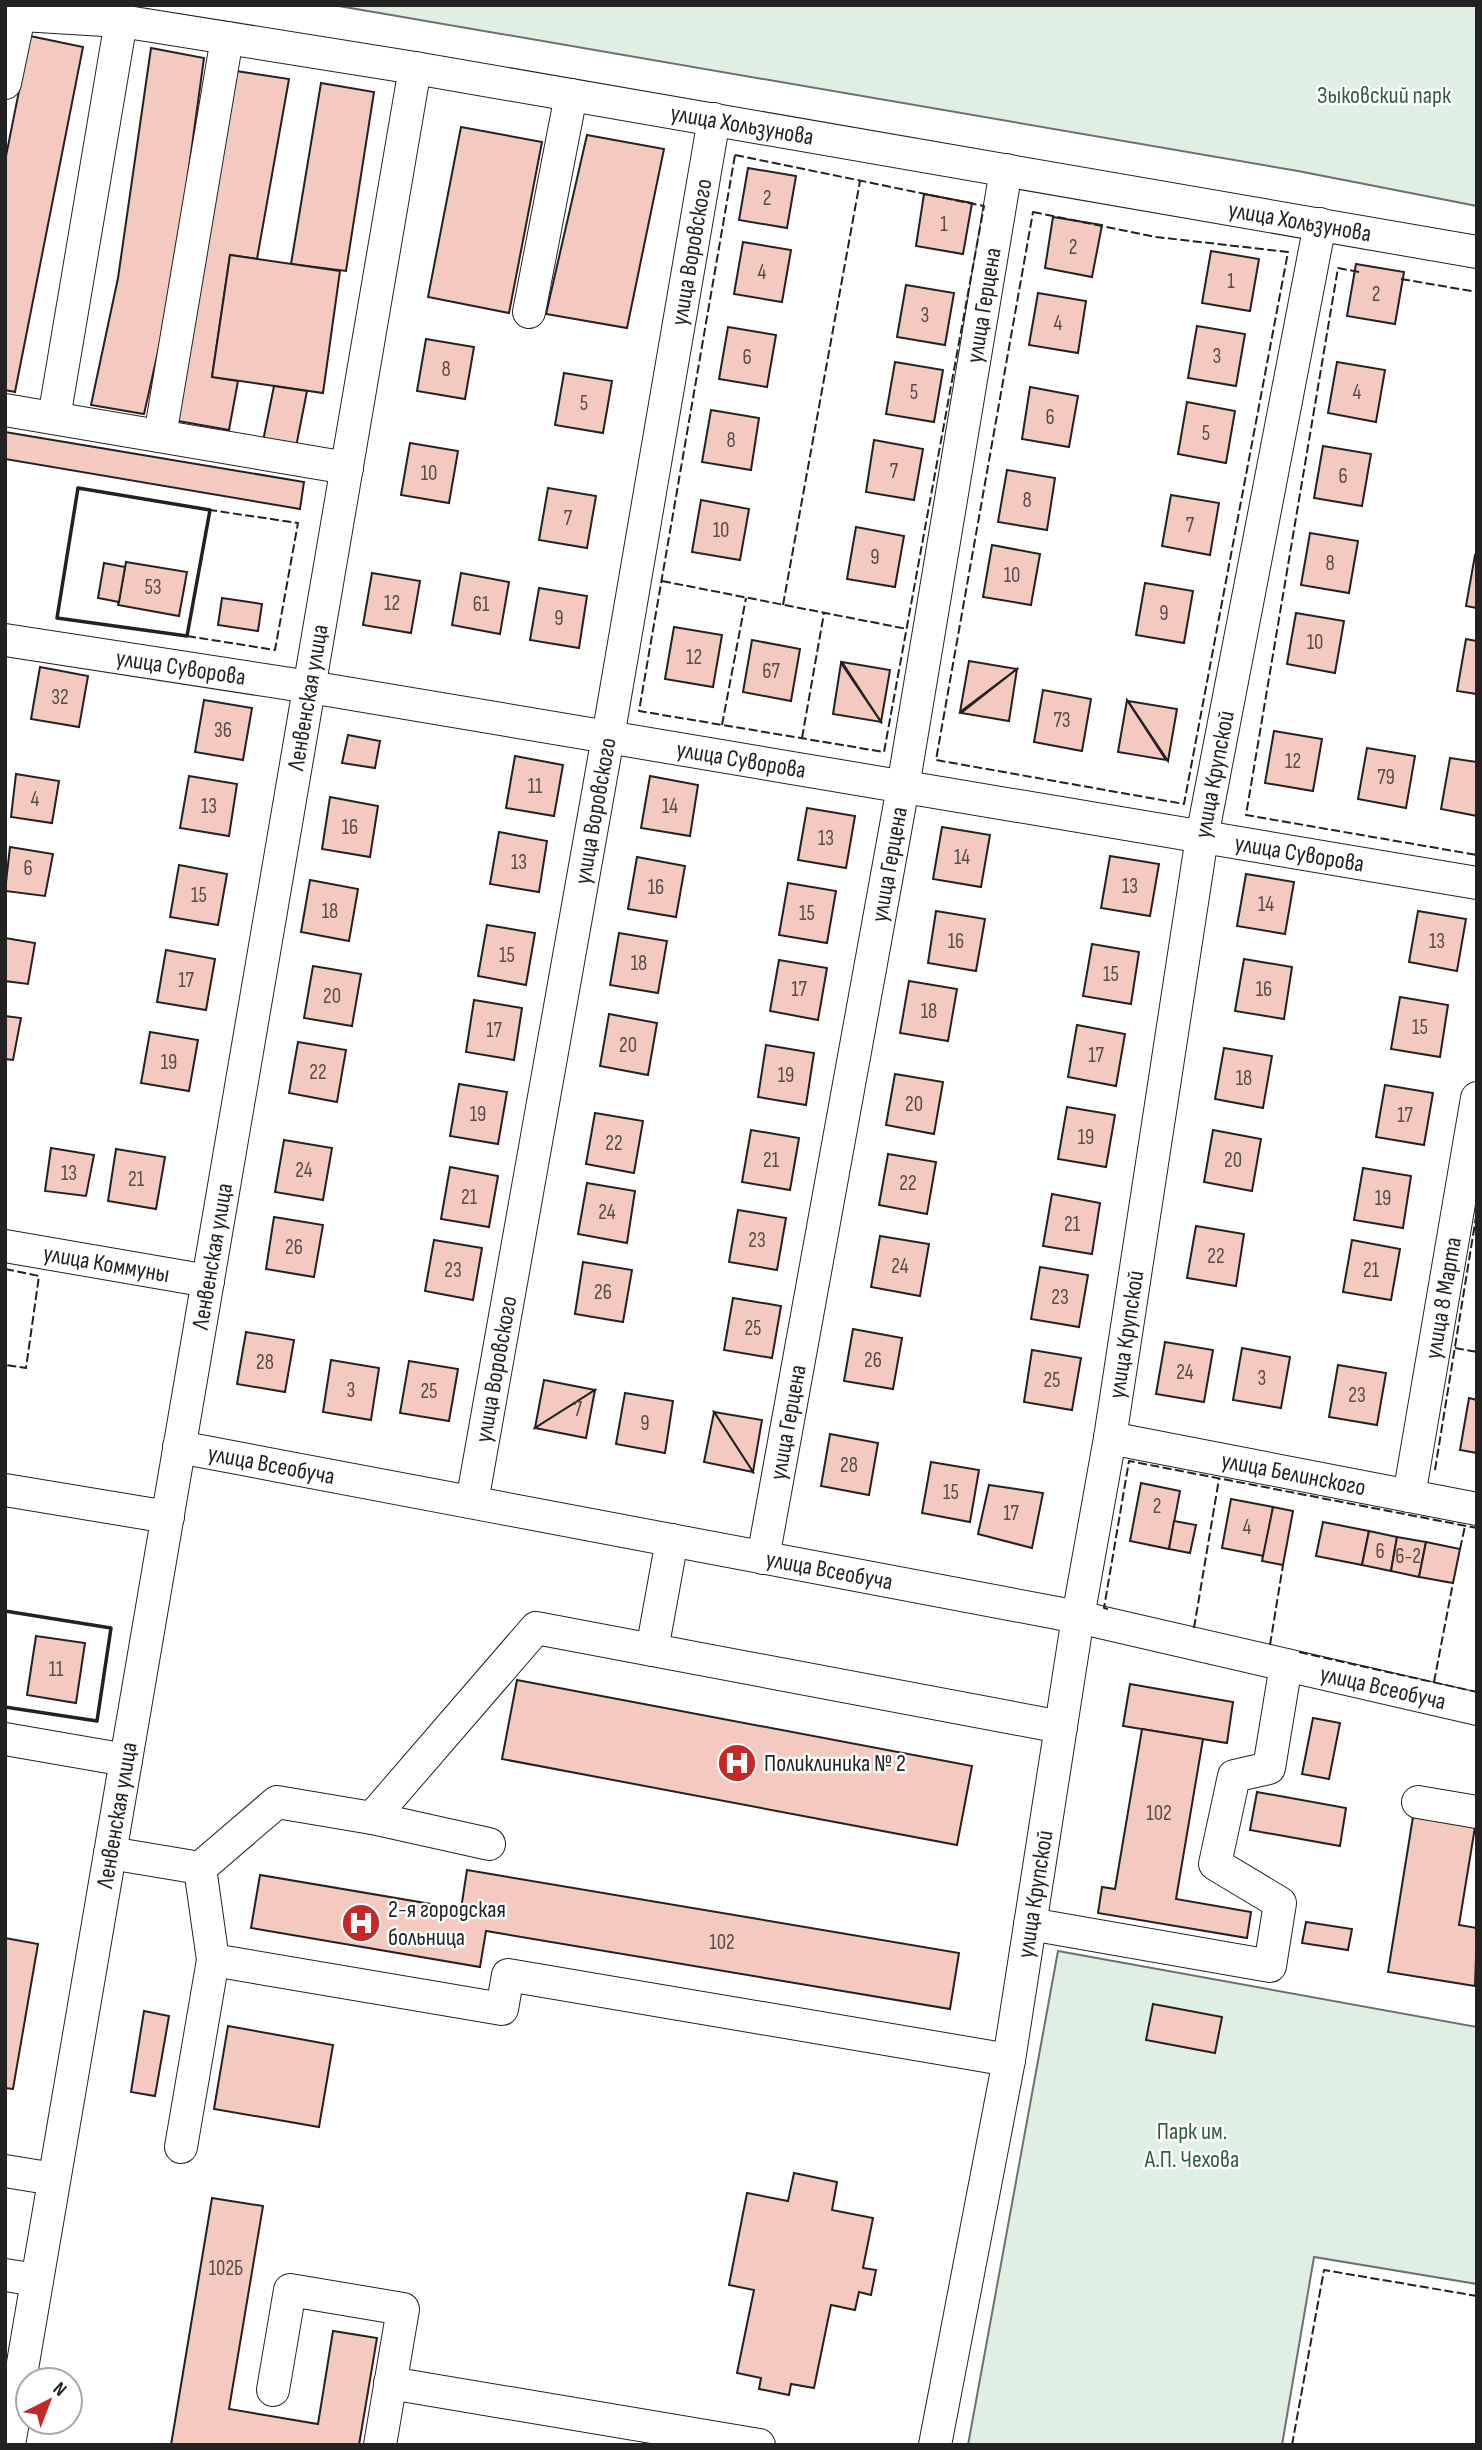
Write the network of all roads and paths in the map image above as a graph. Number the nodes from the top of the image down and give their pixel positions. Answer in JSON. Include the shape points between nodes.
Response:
{"nodes":[{"id":1,"x":12,"y":15,"type":"edge"},
{"id":2,"x":121,"y":21,"type":"junction"},
{"id":3,"x":227,"y":38,"type":"junction"},
{"id":4,"x":415,"y":68,"type":"junction"},
{"id":5,"x":5,"y":83,"type":"edge"},
{"id":6,"x":571,"y":94,"type":"junction"},
{"id":7,"x":713,"y":119,"type":"junction"},
{"id":8,"x":1006,"y":170,"type":"junction"},
{"id":9,"x":1320,"y":224,"type":"junction"},
{"id":10,"x":1477,"y":252,"type":"edge"},
{"id":11,"x":529,"y":312,"type":"dead end"},
{"id":12,"x":5,"y":410,"type":"edge"},
{"id":13,"x":54,"y":418,"type":"junction"},
{"id":14,"x":160,"y":436,"type":"junction"},
{"id":15,"x":347,"y":468,"type":"junction"},
{"id":16,"x":5,"y":640,"type":"edge"},
{"id":17,"x":310,"y":687,"type":"junction"},
{"id":18,"x":608,"y":737,"type":"junction"},
{"id":19,"x":903,"y":787,"type":"junction"},
{"id":20,"x":1202,"y":837,"type":"junction"},
{"id":21,"x":1477,"y":883,"type":"edge"},
{"id":22,"x":1477,"y":1098,"type":"edge"},
{"id":23,"x":5,"y":1246,"type":"edge"},
{"id":24,"x":208,"y":1281,"type":"junction"},
{"id":25,"x":1110,"y":1437,"type":"junction"},
{"id":26,"x":179,"y":1447,"type":"junction"},
{"id":27,"x":5,"y":1490,"type":"edge"},
{"id":28,"x":1409,"y":1496,"type":"junction"},
{"id":29,"x":472,"y":1502,"type":"junction"},
{"id":30,"x":1477,"y":1509,"type":"edge"},
{"id":31,"x":167,"y":1517,"type":"junction"},
{"id":32,"x":672,"y":1540,"type":"junction"},
{"id":33,"x":763,"y":1558,"type":"junction"},
{"id":34,"x":1078,"y":1617,"type":"junction"},
{"id":35,"x":652,"y":1650,"type":"junction"},
{"id":36,"x":1286,"y":1665,"type":"junction"},
{"id":37,"x":1477,"y":1709,"type":"edge"},
{"id":38,"x":1061,"y":1727,"type":"junction"},
{"id":39,"x":5,"y":1740,"type":"edge"},
{"id":40,"x":126,"y":1760,"type":"junction"},
{"id":41,"x":1418,"y":1802,"type":"dead end"},
{"id":42,"x":1477,"y":1812,"type":"edge"},
{"id":43,"x":372,"y":1818,"type":"junction"},
{"id":44,"x":489,"y":1844,"type":"dead end"},
{"id":45,"x":110,"y":1853,"type":"junction"},
{"id":46,"x":200,"y":1868,"type":"junction"},
{"id":47,"x":1030,"y":1924,"type":"junction"},
{"id":48,"x":214,"y":1960,"type":"junction"},
{"id":49,"x":1009,"y":2060,"type":"junction"},
{"id":50,"x":181,"y":2147,"type":"dead end"},
{"id":51,"x":5,"y":2171,"type":"edge"},
{"id":52,"x":54,"y":2179,"type":"junction"},
{"id":53,"x":5,"y":2275,"type":"edge"},
{"id":54,"x":37,"y":2280,"type":"junction"},
{"id":55,"x":390,"y":2383,"type":"junction"},
{"id":56,"x":273,"y":2390,"type":"dead end"},
{"id":57,"x":9,"y":2425,"type":"edge"},
{"id":58,"x":380,"y":2445,"type":"edge"},
{"id":59,"x":759,"y":2445,"type":"edge"},
{"id":60,"x":936,"y":2445,"type":"edge"}],
"edges":[{"from":1,"to":2,"type":"street","name":"улица Хользунова"},
{"from":1,"to":5,"type":"street"},
{"from":2,"to":3,"type":"street","name":"улица Хользунова"},
{"from":2,"to":13,"type":"street"},
{"from":3,"to":4,"type":"street","name":"улица Хользунова"},
{"from":3,"to":14,"type":"street"},
{"from":4,"to":6,"type":"street","name":"улица Хользунова"},
{"from":4,"to":15,"type":"street","name":"Ленвенская улица"},
{"from":6,"to":7,"type":"street","name":"улица Хользунова"},
{"from":6,"to":11,"type":"street"},
{"from":7,"to":8,"type":"street","name":"улица Хользунова"},
{"from":7,"to":18,"type":"street","name":"улица Воровского"},
{"from":8,"to":9,"type":"street","name":"улица Хользунова"},
{"from":8,"to":19,"type":"street","name":"улица Герцена"},
{"from":9,"to":10,"type":"street","name":"улица Хользунова"},
{"from":9,"to":20,"type":"street","name":"улица Крупской"},
{"from":12,"to":13,"type":"street"},
{"from":13,"to":14,"type":"street"},
{"from":14,"to":15,"type":"street"},
{"from":15,"to":17,"type":"street","name":"Ленвенская улица"},
{"from":16,"to":17,"type":"street","name":"улица Суворова"},
{"from":17,"to":18,"type":"street","name":"улица Суворова"},
{"from":17,"to":24,"type":"street","name":"Ленвенская улица"},
{"from":18,"to":19,"type":"street","name":"улица Суворова"},
{"from":18,"to":29,"type":"street","name":"улица Воровского"},
{"from":19,"to":20,"type":"street","name":"улица Суворова"},
{"from":19,"to":33,"type":"street","name":"улица Герцена"},
{"from":20,"to":21,"type":"street","name":"улица Суворова"},
{"from":20,"to":25,"type":"street","name":"улица Крупской"},
{"from":22,"to":28,"type":"street","name":"улица 8 Марта"},
{"from":23,"to":24,"type":"street","name":"улица Коммуны"},
{"from":24,"to":26,"type":"street","name":"Ленвенская улица"},
{"from":25,"to":28,"type":"street","name":"улица Белинского"},
{"from":25,"to":34,"type":"street","name":"улица Крупской"},
{"from":26,"to":29,"type":"street","name":"улица Всеобуча"},
{"from":26,"to":31,"type":"street","name":"Ленвенская улица"},
{"from":27,"to":31,"type":"street"},
{"from":28,"to":30,"type":"street","name":"улица Белинского"},
{"from":29,"to":32,"type":"street","name":"улица Всеобуча"},
{"from":31,"to":40,"type":"street","name":"Ленвенская улица"},
{"from":32,"to":33,"type":"street","name":"улица Всеобуча"},
{"from":32,"to":35,"type":"street"},
{"from":33,"to":34,"type":"street","name":"улица Всеобуча"},
{"from":34,"to":36,"type":"street","name":"улица Всеобуча"},
{"from":34,"to":38,"type":"street","name":"улица Крупской"},
{"from":35,"to":38,"type":"street"},
{"from":35,"to":43,"type":"street","via":[[536,1628]]},
{"from":36,"to":37,"type":"street","name":"улица Всеобуча"},
{"from":36,"to":47,"type":"street","via":[[1269,1768],[1234,1776],[1215,1864],[1280,1903],[1270,1966]]},
{"from":38,"to":47,"type":"street","name":"улица Крупской"},
{"from":39,"to":40,"type":"street"},
{"from":40,"to":45,"type":"street","name":"Ленвенская улица"},
{"from":41,"to":42,"type":"street"},
{"from":43,"to":44,"type":"street"},
{"from":43,"to":46,"type":"street","via":[[277,1802]]},
{"from":45,"to":46,"type":"street"},
{"from":45,"to":52,"type":"street","name":"Ленвенская улица"},
{"from":46,"to":48,"type":"street"},
{"from":47,"to":49,"type":"street","name":"улица Крупской"},
{"from":48,"to":49,"type":"street","via":[[502,2009],[508,1975]]},
{"from":48,"to":50,"type":"street"},
{"from":49,"to":60,"type":"street","name":"улица Крупской"},
{"from":51,"to":52,"type":"street"},
{"from":52,"to":54,"type":"street","name":"Ленвенская улица"},
{"from":53,"to":54,"type":"street"},
{"from":54,"to":57,"type":"street","name":"Ленвенская улица"},
{"from":55,"to":56,"type":"street","via":[[403,2309],[290,2290]]},
{"from":55,"to":58,"type":"street"},
{"from":55,"to":59,"type":"street"}]}
